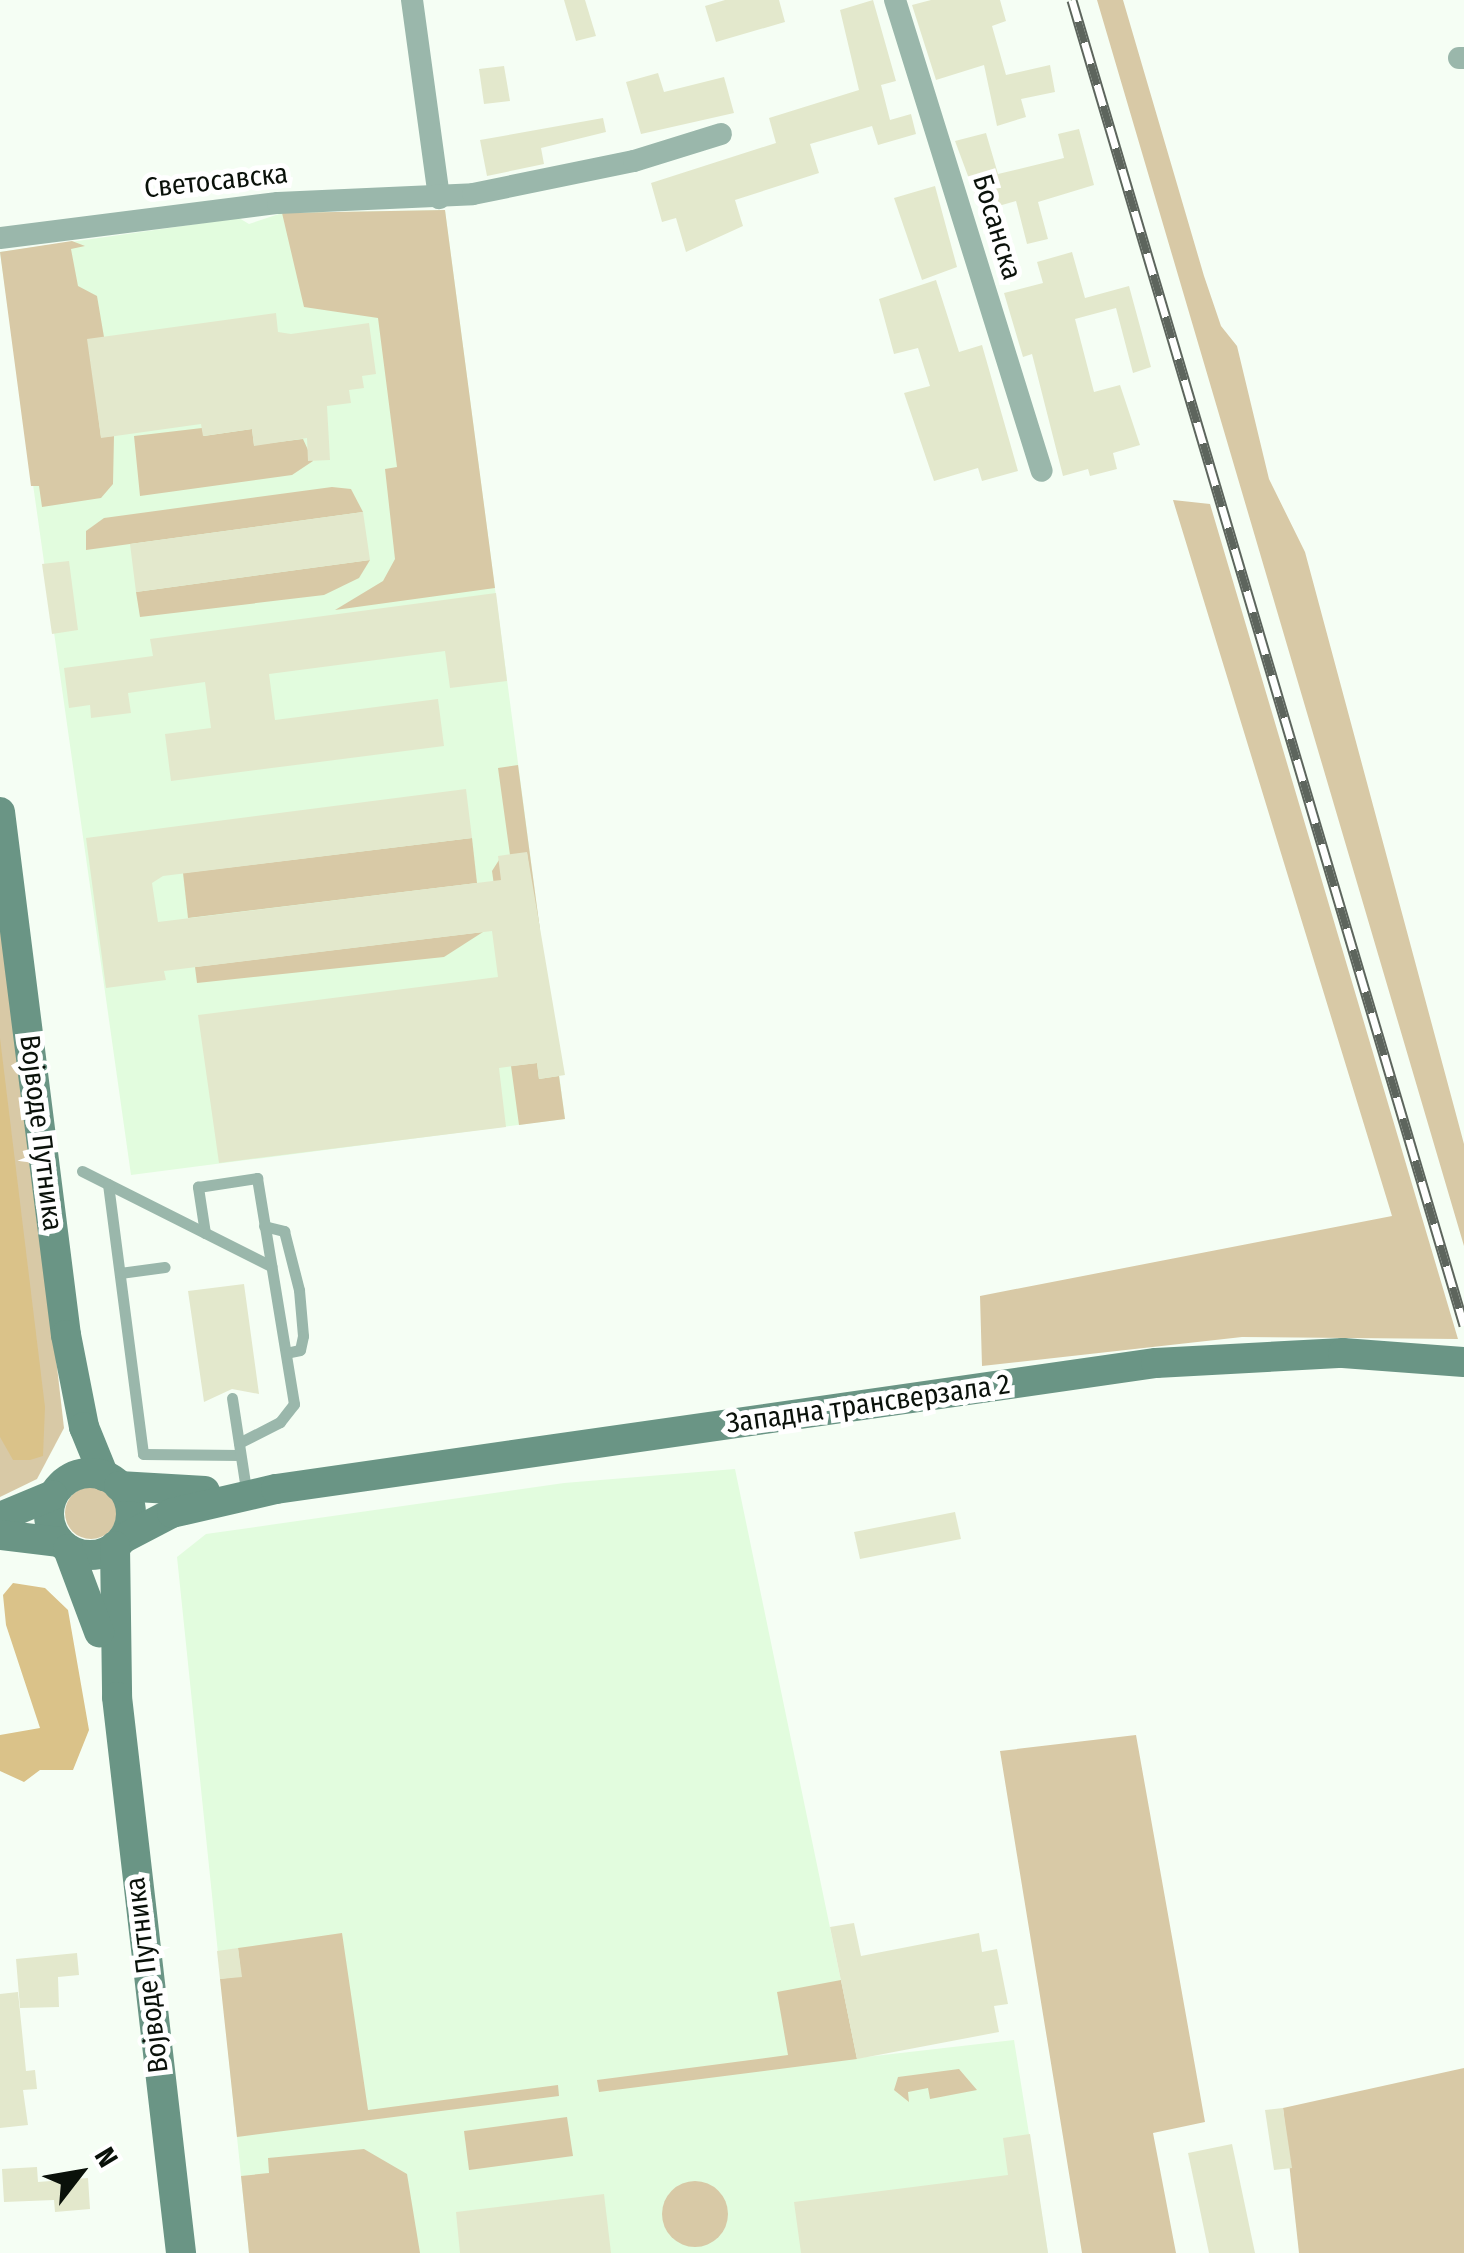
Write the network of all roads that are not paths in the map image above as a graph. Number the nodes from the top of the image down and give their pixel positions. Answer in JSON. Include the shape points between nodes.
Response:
{"nodes":[{"id":1,"x":412,"y":0,"type":"edge"},
{"id":2,"x":895,"y":0,"type":"edge"},
{"id":3,"x":721,"y":134,"type":"dead end"},
{"id":4,"x":440,"y":198,"type":"junction"},
{"id":5,"x":0,"y":238,"type":"edge"},
{"id":6,"x":1042,"y":471,"type":"dead end"},
{"id":7,"x":0,"y":812,"type":"edge"},
{"id":8,"x":82,"y":1171,"type":"dead end"},
{"id":9,"x":108,"y":1184,"type":"junction"},
{"id":10,"x":264,"y":1226,"type":"junction"},
{"id":11,"x":206,"y":1233,"type":"junction"},
{"id":12,"x":270,"y":1266,"type":"junction"},
{"id":13,"x":165,"y":1267,"type":"dead end"},
{"id":14,"x":120,"y":1273,"type":"junction"},
{"id":15,"x":66,"y":1335,"type":"junction"},
{"id":16,"x":286,"y":1353,"type":"junction"},
{"id":17,"x":1464,"y":1362,"type":"edge"},
{"id":18,"x":232,"y":1398,"type":"dead end"},
{"id":19,"x":240,"y":1449,"type":"junction"},
{"id":20,"x":112,"y":1481,"type":"junction"},
{"id":21,"x":245,"y":1483,"type":"dead end"},
{"id":22,"x":276,"y":1489,"type":"junction"},
{"id":23,"x":56,"y":1491,"type":"junction"},
{"id":24,"x":0,"y":1517,"type":"edge"},
{"id":25,"x":0,"y":1535,"type":"edge"},
{"id":26,"x":119,"y":1542,"type":"junction"},
{"id":27,"x":64,"y":1545,"type":"junction"},
{"id":28,"x":117,"y":1697,"type":"junction"},
{"id":29,"x":181,"y":2253,"type":"edge"}],
"edges":[{"from":1,"to":4,"type":"street"},
{"from":2,"to":6,"type":"street","name":"Босанска"},
{"from":3,"to":4,"type":"street","name":"Светосавска","via":[[551,180]]},
{"from":4,"to":5,"type":"street","name":"Светосавска","via":[[278,203]]},
{"from":7,"to":15,"type":"main road","name":"Војводе Путника"},
{"from":8,"to":9,"type":"lane"},
{"from":9,"to":11,"type":"lane"},
{"from":9,"to":14,"type":"lane"},
{"from":10,"to":11,"type":"lane","via":[[257,1178],[198,1186]]},
{"from":10,"to":12,"type":"lane"},
{"from":10,"to":16,"type":"lane","via":[[284,1231],[299,1290],[303,1336],[300,1350]]},
{"from":11,"to":12,"type":"lane"},
{"from":12,"to":16,"type":"lane"},
{"from":13,"to":14,"type":"lane"},
{"from":14,"to":19,"type":"lane","via":[[144,1454]]},
{"from":15,"to":20,"type":"main road","name":"Војводе Путника","via":[[84,1427]]},
{"from":15,"to":23,"type":"main road","name":"Војводе Путника","via":[[70,1434]]},
{"from":16,"to":19,"type":"lane","via":[[294,1404]]},
{"from":17,"to":22,"type":"main road","name":"Западна трансверзала 2","via":[[1343,1354],[1156,1363]]},
{"from":18,"to":19,"type":"lane"},
{"from":19,"to":21,"type":"lane"},
{"from":20,"to":22,"type":"main road","name":"Западна трансверзала 2","via":[[166,1493]]},
{"from":20,"to":23,"type":"main road","via":[[80,1474]]},
{"from":20,"to":26,"type":"main road","via":[[130,1511]]},
{"from":22,"to":26,"type":"main road","name":"Западна трансверзала 2","via":[[172,1513]]},
{"from":23,"to":24,"type":"main road"},
{"from":23,"to":27,"type":"main road","via":[[49,1514]]},
{"from":25,"to":27,"type":"main road"},
{"from":26,"to":27,"type":"main road","via":[[87,1555]]},
{"from":26,"to":28,"type":"main road","name":"Војводе Путника"},
{"from":27,"to":28,"type":"main road","name":"Војводе Путника","via":[[90,1594]]},
{"from":28,"to":29,"type":"main road","name":"Војводе Путника"}]}
